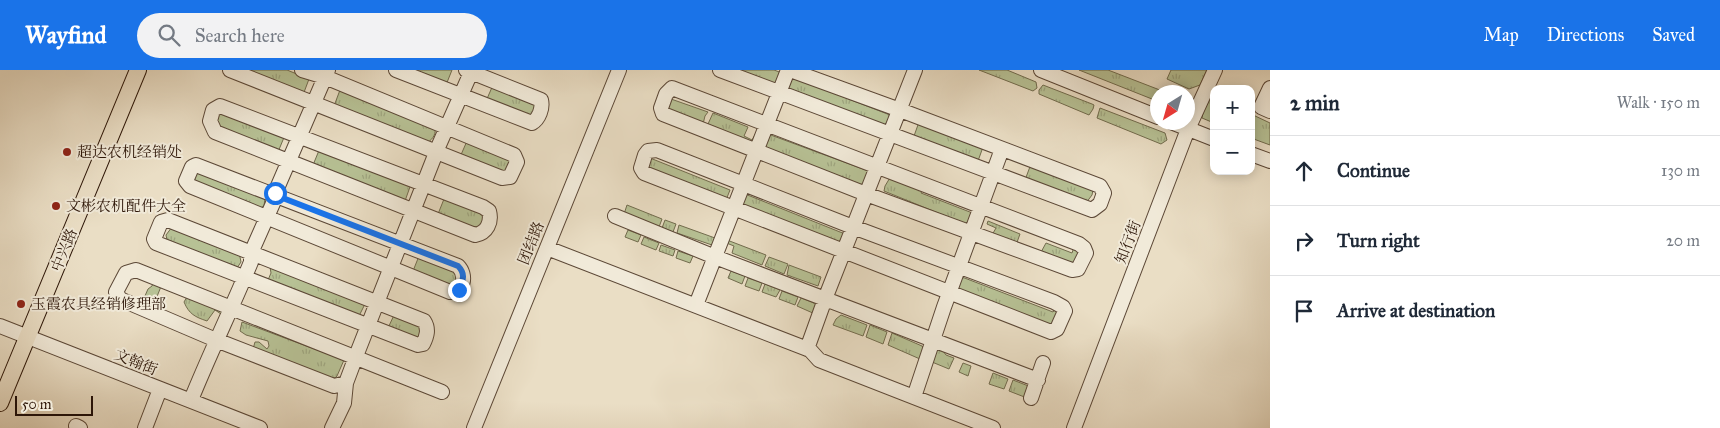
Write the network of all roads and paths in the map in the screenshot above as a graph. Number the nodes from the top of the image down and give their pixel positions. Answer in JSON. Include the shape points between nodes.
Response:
{"nodes":[{"id":1,"x":138,"y":70,"type":"edge"},
{"id":2,"x":230,"y":70,"type":"edge"},
{"id":3,"x":302,"y":70,"type":"edge"},
{"id":4,"x":396,"y":70,"type":"edge"},
{"id":5,"x":619,"y":70,"type":"edge"},
{"id":6,"x":720,"y":70,"type":"edge"},
{"id":7,"x":789,"y":70,"type":"edge"},
{"id":8,"x":915,"y":70,"type":"edge"},
{"id":9,"x":1041,"y":70,"type":"edge"},
{"id":10,"x":1215,"y":70,"type":"edge"},
{"id":11,"x":470,"y":71,"type":"edge"},
{"id":12,"x":327,"y":73,"type":"edge"},
{"id":13,"x":1270,"y":88,"type":"edge"},
{"id":14,"x":779,"y":93,"type":"junction"},
{"id":15,"x":461,"y":95,"type":"junction"},
{"id":16,"x":314,"y":104,"type":"junction"},
{"id":17,"x":900,"y":110,"type":"junction"},
{"id":18,"x":1270,"y":111,"type":"edge"},
{"id":19,"x":1150,"y":114,"type":"edge"},
{"id":20,"x":1195,"y":114,"type":"edge"},
{"id":21,"x":767,"y":124,"type":"junction"},
{"id":22,"x":447,"y":127,"type":"junction"},
{"id":23,"x":1188,"y":130,"type":"edge"},
{"id":24,"x":1191,"y":130,"type":"edge"},
{"id":25,"x":890,"y":135,"type":"junction"},
{"id":26,"x":300,"y":137,"type":"junction"},
{"id":27,"x":1210,"y":137,"type":"edge"},
{"id":28,"x":1002,"y":149,"type":"junction"},
{"id":29,"x":757,"y":151,"type":"junction"},
{"id":30,"x":436,"y":152,"type":"junction"},
{"id":31,"x":1255,"y":155,"type":"edge"},
{"id":32,"x":290,"y":160,"type":"junction"},
{"id":33,"x":1270,"y":161,"type":"edge"},
{"id":34,"x":877,"y":166,"type":"junction"},
{"id":35,"x":993,"y":174,"type":"junction"},
{"id":36,"x":424,"y":184,"type":"junction"},
{"id":37,"x":744,"y":184,"type":"junction"},
{"id":38,"x":866,"y":194,"type":"junction"},
{"id":39,"x":275,"y":195,"type":"junction"},
{"id":40,"x":981,"y":206,"type":"junction"},
{"id":41,"x":734,"y":208,"type":"junction"},
{"id":42,"x":414,"y":210,"type":"junction"},
{"id":43,"x":616,"y":216,"type":"dead end"},
{"id":44,"x":267,"y":217,"type":"junction"},
{"id":45,"x":853,"y":227,"type":"junction"},
{"id":46,"x":971,"y":233,"type":"junction"},
{"id":47,"x":400,"y":242,"type":"junction"},
{"id":48,"x":547,"y":248,"type":"junction"},
{"id":49,"x":844,"y":251,"type":"junction"},
{"id":50,"x":251,"y":253,"type":"junction"},
{"id":51,"x":715,"y":257,"type":"junction"},
{"id":52,"x":391,"y":267,"type":"junction"},
{"id":53,"x":959,"y":267,"type":"junction"},
{"id":54,"x":245,"y":277,"type":"junction"},
{"id":55,"x":950,"y":291,"type":"junction"},
{"id":56,"x":825,"y":299,"type":"junction"},
{"id":57,"x":377,"y":301,"type":"junction"},
{"id":58,"x":696,"y":305,"type":"junction"},
{"id":59,"x":232,"y":308,"type":"junction"},
{"id":60,"x":368,"y":325,"type":"junction"},
{"id":61,"x":0,"y":326,"type":"edge"},
{"id":62,"x":28,"y":336,"type":"junction"},
{"id":63,"x":216,"y":340,"type":"junction"},
{"id":64,"x":933,"y":341,"type":"junction"},
{"id":65,"x":808,"y":349,"type":"junction"},
{"id":66,"x":356,"y":356,"type":"junction"},
{"id":67,"x":1043,"y":363,"type":"dead end"},
{"id":68,"x":1038,"y":380,"type":"junction"},
{"id":69,"x":346,"y":383,"type":"junction"},
{"id":70,"x":160,"y":389,"type":"junction"},
{"id":71,"x":442,"y":392,"type":"dead end"},
{"id":72,"x":914,"y":398,"type":"junction"},
{"id":73,"x":1031,"y":398,"type":"dead end"},
{"id":74,"x":191,"y":400,"type":"junction"},
{"id":75,"x":0,"y":402,"type":"edge"},
{"id":76,"x":145,"y":428,"type":"edge"},
{"id":77,"x":260,"y":428,"type":"edge"},
{"id":78,"x":332,"y":428,"type":"edge"},
{"id":79,"x":474,"y":428,"type":"edge"},
{"id":80,"x":993,"y":428,"type":"edge"},
{"id":81,"x":1074,"y":428,"type":"edge"}],
"edges":[{"from":1,"to":62,"type":"main road","name":"中兴路"},
{"from":2,"to":16,"type":"street"},
{"from":3,"to":12,"type":"street"},
{"from":4,"to":15,"type":"street"},
{"from":5,"to":48,"type":"street","name":"团结路"},
{"from":6,"to":14,"type":"street"},
{"from":7,"to":14,"type":"street"},
{"from":7,"to":17,"type":"street"},
{"from":8,"to":17,"type":"street"},
{"from":9,"to":19,"type":"street"},
{"from":10,"to":20,"type":"street","name":"知行街"},
{"from":11,"to":15,"type":"street"},
{"from":11,"to":15,"type":"street","via":[[541,100],[542,106],[532,123]]},
{"from":12,"to":16,"type":"street"},
{"from":12,"to":22,"type":"street"},
{"from":13,"to":18,"type":"street","via":[[1262,107]]},
{"from":14,"to":21,"type":"street"},
{"from":14,"to":25,"type":"street"},
{"from":15,"to":22,"type":"street"},
{"from":16,"to":26,"type":"street"},
{"from":16,"to":30,"type":"street"},
{"from":17,"to":25,"type":"street"},
{"from":17,"to":28,"type":"street"},
{"from":21,"to":29,"type":"street"},
{"from":21,"to":29,"type":"street","via":[[672,88],[666,94],[661,108],[663,114]]},
{"from":21,"to":34,"type":"street"},
{"from":22,"to":30,"type":"street"},
{"from":22,"to":30,"type":"street","via":[[514,155],[517,162],[510,177],[502,178]]},
{"from":23,"to":81,"type":"street","name":"知行街"},
{"from":24,"to":27,"type":"street"},
{"from":25,"to":34,"type":"street"},
{"from":25,"to":35,"type":"street"},
{"from":26,"to":32,"type":"street"},
{"from":26,"to":32,"type":"street","via":[[229,108],[220,106],[213,110],[210,121],[215,132]]},
{"from":26,"to":36,"type":"street"},
{"from":28,"to":35,"type":"street"},
{"from":28,"to":35,"type":"street","via":[[1100,186],[1104,193],[1100,204],[1092,210]]},
{"from":29,"to":37,"type":"street"},
{"from":29,"to":38,"type":"street"},
{"from":30,"to":36,"type":"street"},
{"from":31,"to":33,"type":"street"},
{"from":32,"to":39,"type":"street"},
{"from":32,"to":42,"type":"street"},
{"from":34,"to":38,"type":"street"},
{"from":34,"to":40,"type":"street"},
{"from":35,"to":40,"type":"street"},
{"from":36,"to":42,"type":"street"},
{"from":36,"to":42,"type":"street","via":[[483,207],[491,217],[486,230],[475,235]]},
{"from":37,"to":41,"type":"street"},
{"from":37,"to":41,"type":"street","via":[[657,150],[648,151],[645,155],[641,168],[644,173]]},
{"from":37,"to":45,"type":"street"},
{"from":38,"to":45,"type":"street"},
{"from":38,"to":46,"type":"street"},
{"from":39,"to":44,"type":"street"},
{"from":39,"to":44,"type":"street","via":[[196,165],[186,182]]},
{"from":39,"to":47,"type":"street"},
{"from":40,"to":46,"type":"street"},
{"from":40,"to":46,"type":"street","via":[[1079,244],[1086,253],[1078,269],[1072,270]]},
{"from":41,"to":49,"type":"street"},
{"from":41,"to":51,"type":"street"},
{"from":42,"to":47,"type":"street"},
{"from":43,"to":51,"type":"street"},
{"from":44,"to":50,"type":"street"},
{"from":44,"to":52,"type":"street"},
{"from":45,"to":49,"type":"street"},
{"from":45,"to":53,"type":"street"},
{"from":46,"to":53,"type":"street"},
{"from":47,"to":52,"type":"street"},
{"from":47,"to":52,"type":"street","via":[[458,266],[464,278],[459,290],[450,292]]},
{"from":48,"to":58,"type":"street"},
{"from":48,"to":79,"type":"street","name":"团结路"},
{"from":49,"to":55,"type":"street"},
{"from":49,"to":56,"type":"street"},
{"from":50,"to":54,"type":"street"},
{"from":50,"to":54,"type":"street","via":[[168,220],[161,222],[154,239]]},
{"from":50,"to":57,"type":"street"},
{"from":51,"to":56,"type":"street"},
{"from":51,"to":58,"type":"street"},
{"from":52,"to":57,"type":"street"},
{"from":53,"to":55,"type":"street"},
{"from":53,"to":55,"type":"street","via":[[1054,302],[1065,311],[1051,332]]},
{"from":54,"to":59,"type":"street"},
{"from":54,"to":60,"type":"street"},
{"from":55,"to":64,"type":"street"},
{"from":56,"to":64,"type":"street"},
{"from":56,"to":65,"type":"street"},
{"from":57,"to":60,"type":"street"},
{"from":57,"to":60,"type":"street","via":[[424,321],[426,338],[423,344],[418,345]]},
{"from":58,"to":65,"type":"street"},
{"from":59,"to":63,"type":"street"},
{"from":59,"to":63,"type":"street","via":[[136,270],[126,273],[116,292],[120,299]]},
{"from":59,"to":66,"type":"street"},
{"from":60,"to":66,"type":"street"},
{"from":61,"to":62,"type":"street","name":"文翰街"},
{"from":62,"to":70,"type":"street","name":"文翰街"},
{"from":62,"to":75,"type":"main road","name":"中兴路"},
{"from":63,"to":69,"type":"street","via":[[334,386]]},
{"from":63,"to":74,"type":"street"},
{"from":64,"to":68,"type":"street"},
{"from":64,"to":72,"type":"street"},
{"from":65,"to":72,"type":"street","via":[[819,360]]},
{"from":66,"to":69,"type":"street"},
{"from":66,"to":71,"type":"street"},
{"from":67,"to":68,"type":"street"},
{"from":68,"to":73,"type":"street"},
{"from":69,"to":78,"type":"street","via":[[344,403]]},
{"from":70,"to":74,"type":"street","name":"文翰街"},
{"from":70,"to":76,"type":"street"},
{"from":72,"to":80,"type":"street"},
{"from":74,"to":77,"type":"street","name":"文翰街"}]}
